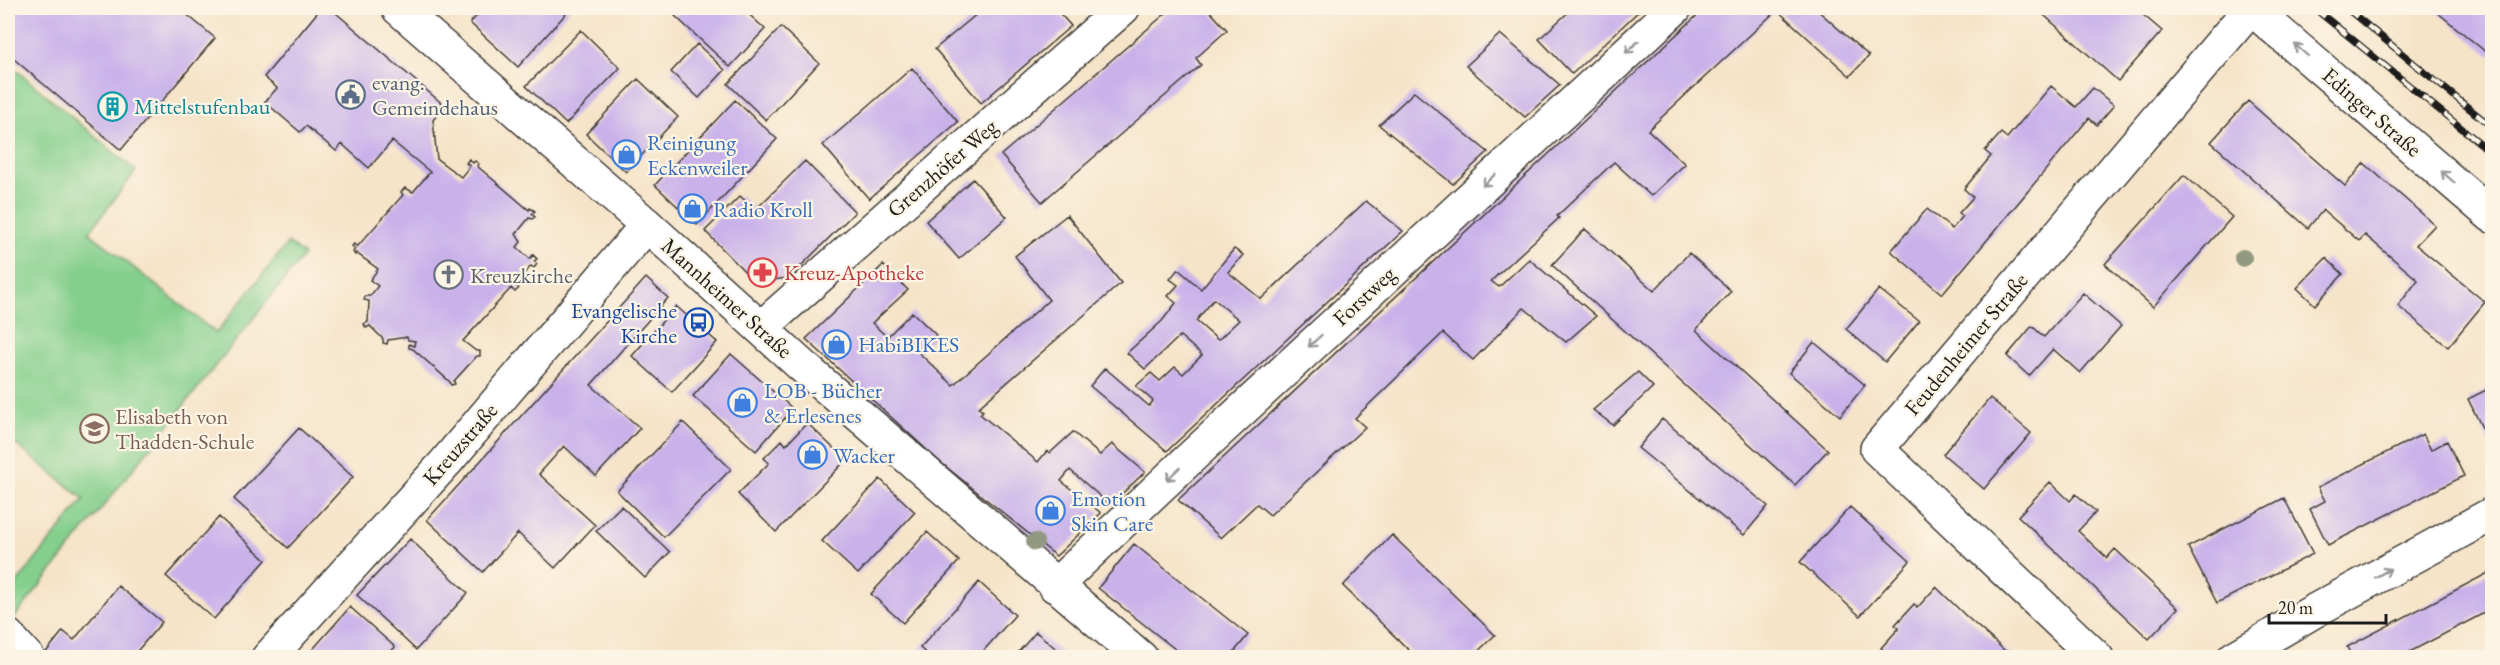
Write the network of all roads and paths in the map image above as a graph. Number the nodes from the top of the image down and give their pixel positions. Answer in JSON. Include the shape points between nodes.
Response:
{"nodes":[{"id":1,"x":398,"y":8,"type":"edge"},
{"id":2,"x":1123,"y":8,"type":"edge"},
{"id":3,"x":1675,"y":8,"type":"edge"},
{"id":4,"x":2251,"y":8,"type":"edge"},
{"id":5,"x":2493,"y":216,"type":"edge"},
{"id":6,"x":647,"y":225,"type":"junction"},
{"id":7,"x":760,"y":328,"type":"junction"},
{"id":8,"x":2493,"y":514,"type":"edge"},
{"id":9,"x":1055,"y":586,"type":"junction"},
{"id":10,"x":8,"y":636,"type":"edge"},
{"id":11,"x":28,"y":657,"type":"edge"},
{"id":12,"x":268,"y":657,"type":"edge"},
{"id":13,"x":1141,"y":657,"type":"edge"},
{"id":14,"x":2097,"y":657,"type":"edge"},
{"id":15,"x":2234,"y":657,"type":"edge"}],
"edges":[{"from":1,"to":6,"type":"street","name":"Mannheimer Straße"},
{"from":2,"to":7,"type":"street","name":"Grenzhöfer Weg"},
{"from":3,"to":9,"type":"street","name":"Forstweg","one_way":true},
{"from":5,"to":4,"type":"street","name":"Edinger Straße","one_way":true},
{"from":4,"to":14,"type":"street","name":"Feudenheimer Straße","via":[[1877,448]]},
{"from":6,"to":7,"type":"street","name":"Mannheimer Straße"},
{"from":6,"to":12,"type":"street","name":"Kreuzstraße","via":[[446,462]]},
{"from":7,"to":9,"type":"street","name":"Mannheimer Straße"},
{"from":15,"to":8,"type":"street","one_way":true},
{"from":9,"to":13,"type":"street","name":"Mannheimer Straße"},
{"from":10,"to":11,"type":"street"}]}
